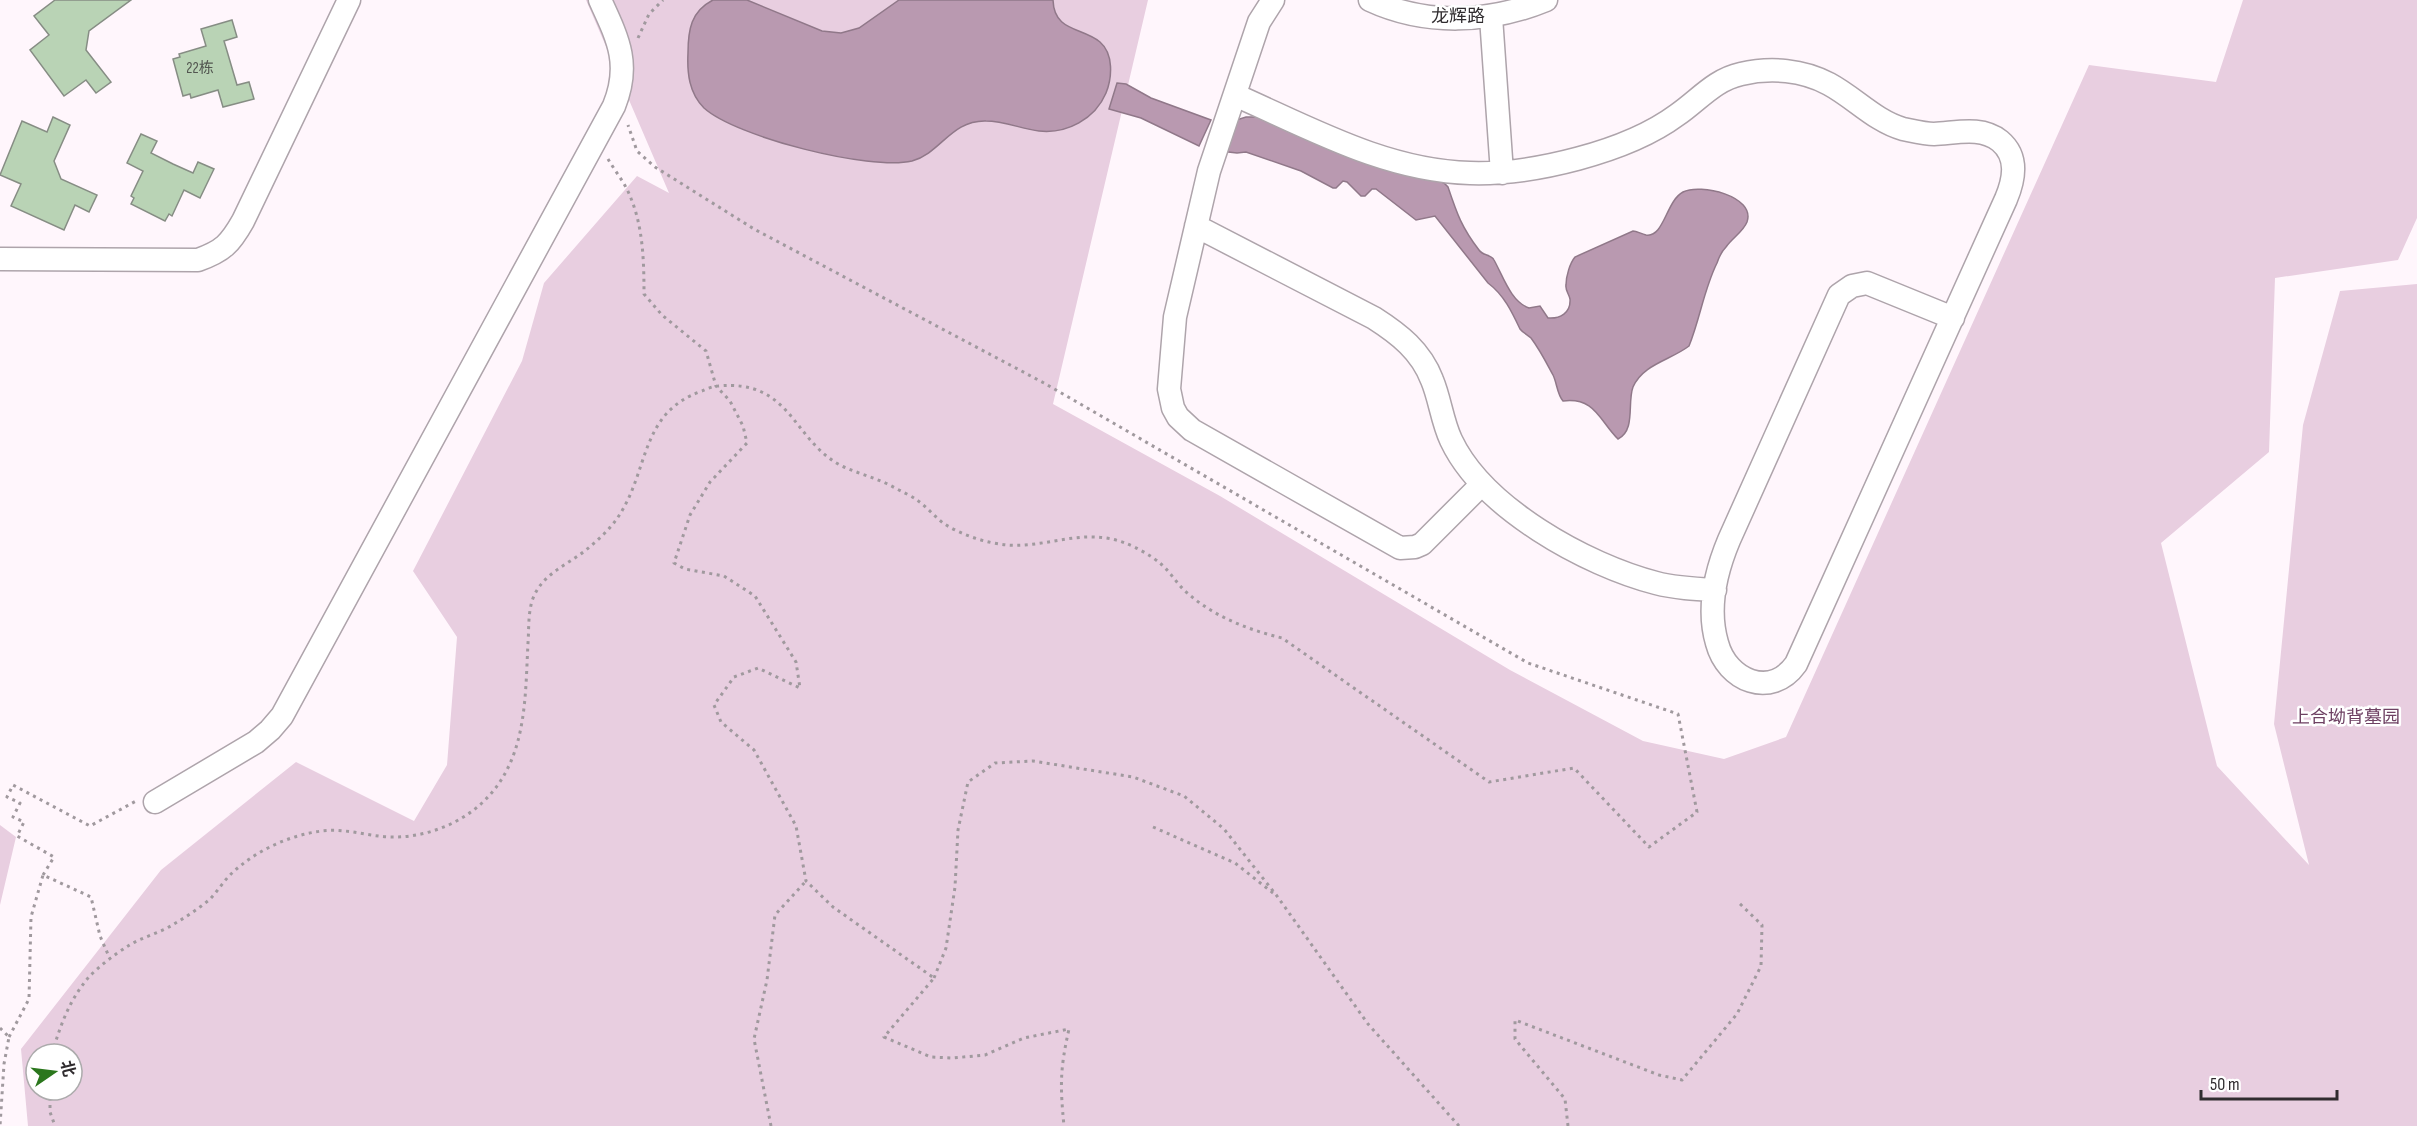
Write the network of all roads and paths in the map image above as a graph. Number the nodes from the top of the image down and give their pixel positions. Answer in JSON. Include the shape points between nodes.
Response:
{"nodes":[{"id":1,"x":349,"y":0,"type":"edge"},
{"id":2,"x":600,"y":0,"type":"edge"},
{"id":3,"x":663,"y":0,"type":"edge"},
{"id":4,"x":1273,"y":0,"type":"edge"},
{"id":5,"x":1370,"y":0,"type":"edge"},
{"id":6,"x":1546,"y":0,"type":"edge"},
{"id":7,"x":1491,"y":16,"type":"junction"},
{"id":8,"x":635,"y":43,"type":"dead end"},
{"id":9,"x":1235,"y":95,"type":"junction"},
{"id":10,"x":628,"y":117,"type":"dead end"},
{"id":11,"x":596,"y":143,"type":"junction"},
{"id":12,"x":1502,"y":173,"type":"junction"},
{"id":13,"x":1196,"y":226,"type":"junction"},
{"id":14,"x":0,"y":259,"type":"edge"},
{"id":15,"x":1953,"y":318,"type":"junction"},
{"id":16,"x":716,"y":386,"type":"junction"},
{"id":17,"x":1482,"y":484,"type":"junction"},
{"id":18,"x":1715,"y":590,"type":"junction"},
{"id":19,"x":155,"y":802,"type":"joint"},
{"id":20,"x":1153,"y":827,"type":"dead end"},
{"id":21,"x":43,"y":875,"type":"junction"},
{"id":22,"x":806,"y":881,"type":"junction"},
{"id":23,"x":1277,"y":896,"type":"junction"},
{"id":24,"x":1737,"y":901,"type":"dead end"},
{"id":25,"x":110,"y":960,"type":"junction"},
{"id":26,"x":934,"y":978,"type":"junction"},
{"id":27,"x":0,"y":1028,"type":"edge"},
{"id":28,"x":9,"y":1037,"type":"junction"},
{"id":29,"x":55,"y":1042,"type":"edge"},
{"id":30,"x":50,"y":1102,"type":"edge"},
{"id":31,"x":0,"y":1126,"type":"edge"},
{"id":32,"x":55,"y":1126,"type":"edge"},
{"id":33,"x":771,"y":1126,"type":"edge"},
{"id":34,"x":1064,"y":1126,"type":"edge"},
{"id":35,"x":1459,"y":1126,"type":"edge"},
{"id":36,"x":1568,"y":1126,"type":"edge"}],
"edges":[{"from":1,"to":14,"type":"street","via":[[243,221],[233,239],[218,253],[198,260]]},
{"from":2,"to":11,"type":"street","via":[[618,39],[623,73],[620,92]]},
{"from":3,"to":8,"type":"path","via":[[649,14]]},
{"from":4,"to":9,"type":"street","via":[[1259,22]]},
{"from":5,"to":7,"type":"street","name":"龙辉路","via":[[1417,15],[1453,19]]},
{"from":6,"to":7,"type":"street","name":"龙辉路"},
{"from":7,"to":12,"type":"street"},
{"from":9,"to":12,"type":"street","via":[[1404,164],[1458,172]]},
{"from":9,"to":13,"type":"street","via":[[1209,171]]},
{"from":10,"to":16,"type":"path","via":[[627,129],[637,151],[754,230],[1044,383],[1528,663],[1678,714],[1696,812],[1649,846],[1574,768],[1489,782],[1282,638],[1246,629],[1214,613],[1184,591],[1160,563],[1123,542],[1082,535],[1007,545],[974,538],[944,523],[889,484],[834,462],[779,401],[749,387]]},
{"from":11,"to":16,"type":"path","via":[[630,195],[644,258],[644,294],[662,315],[706,351]]},
{"from":11,"to":19,"type":"street","via":[[282,716],[256,742]]},
{"from":12,"to":15,"type":"street","via":[[1564,162],[1637,138],[1677,116],[1711,86],[1740,74],[1771,70],[1801,73],[1830,85],[1874,115],[1902,128],[1932,134],[1983,132],[2001,142],[2013,160],[2014,180]]},
{"from":13,"to":17,"type":"street","via":[[1398,333],[1418,354],[1432,380],[1451,441]]},
{"from":13,"to":17,"type":"street","via":[[1175,317],[1169,389],[1173,408],[1184,424],[1400,548],[1422,544]]},
{"from":15,"to":18,"type":"street","via":[[1867,283],[1852,286],[1839,295],[1723,556]]},
{"from":15,"to":18,"type":"street","via":[[1797,664],[1789,674],[1766,684],[1741,676],[1730,667],[1717,643]]},
{"from":16,"to":22,"type":"path","via":[[730,401],[747,443],[710,482],[690,515],[674,563],[685,569],[724,576],[755,596],[796,663],[800,688],[758,668],[734,677],[714,705],[721,722],[754,750],[796,826]]},
{"from":16,"to":25,"type":"path","via":[[685,397],[660,419],[645,449],[635,486],[616,520],[590,548],[543,580],[534,595],[529,613],[524,714],[518,747],[504,778],[482,804],[454,823],[423,834],[389,837],[323,831],[290,838],[260,852],[233,873],[211,898],[172,926],[128,945]]},
{"from":17,"to":18,"type":"street","via":[[1525,521],[1597,562],[1658,583]]},
{"from":19,"to":21,"type":"path","via":[[146,807],[141,798],[90,826],[13,785],[7,797],[20,803],[13,817],[24,822],[17,836],[54,857]]},
{"from":20,"to":23,"type":"path","via":[[1235,863]]},
{"from":21,"to":25,"type":"path","via":[[91,897]]},
{"from":21,"to":28,"type":"path","via":[[31,917],[29,999]]},
{"from":22,"to":26,"type":"path","via":[[833,907]]},
{"from":22,"to":33,"type":"path","via":[[775,915],[754,1039]]},
{"from":23,"to":26,"type":"path","via":[[1224,829],[1184,796],[1133,777],[1084,768],[1033,761],[995,763],[968,782],[958,830],[946,948]]},
{"from":23,"to":35,"type":"path","via":[[1368,1024]]},
{"from":24,"to":36,"type":"path","via":[[1762,925],[1761,966],[1737,1014],[1682,1080],[1659,1075],[1515,1020],[1515,1039],[1565,1099]]},
{"from":25,"to":29,"type":"path","via":[[90,976],[63,1016]]},
{"from":26,"to":34,"type":"path","via":[[884,1037],[931,1057],[952,1058],[985,1055],[1024,1038],[1069,1029],[1059,1084]]},
{"from":27,"to":28,"type":"path"},
{"from":28,"to":31,"type":"path"},
{"from":30,"to":32,"type":"path"}]}
